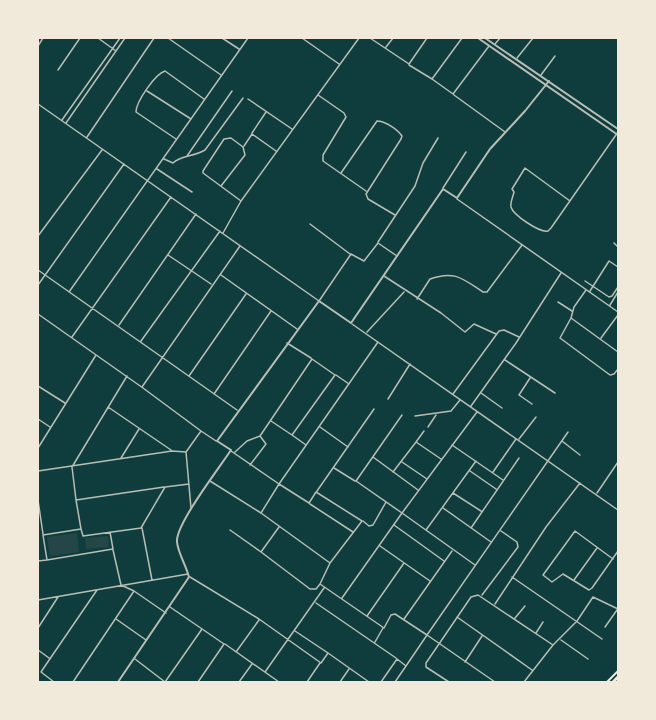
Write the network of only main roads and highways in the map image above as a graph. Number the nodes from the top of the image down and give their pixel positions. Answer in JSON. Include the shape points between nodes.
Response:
{"nodes":[{"id":1,"x":618,"y":671,"type":"edge"},
{"id":2,"x":618,"y":677,"type":"edge"},
{"id":3,"x":607,"y":682,"type":"edge"},
{"id":4,"x":613,"y":682,"type":"edge"}],
"edges":[{"from":1,"to":3,"type":"main road"},
{"from":2,"to":4,"type":"highway"}]}
